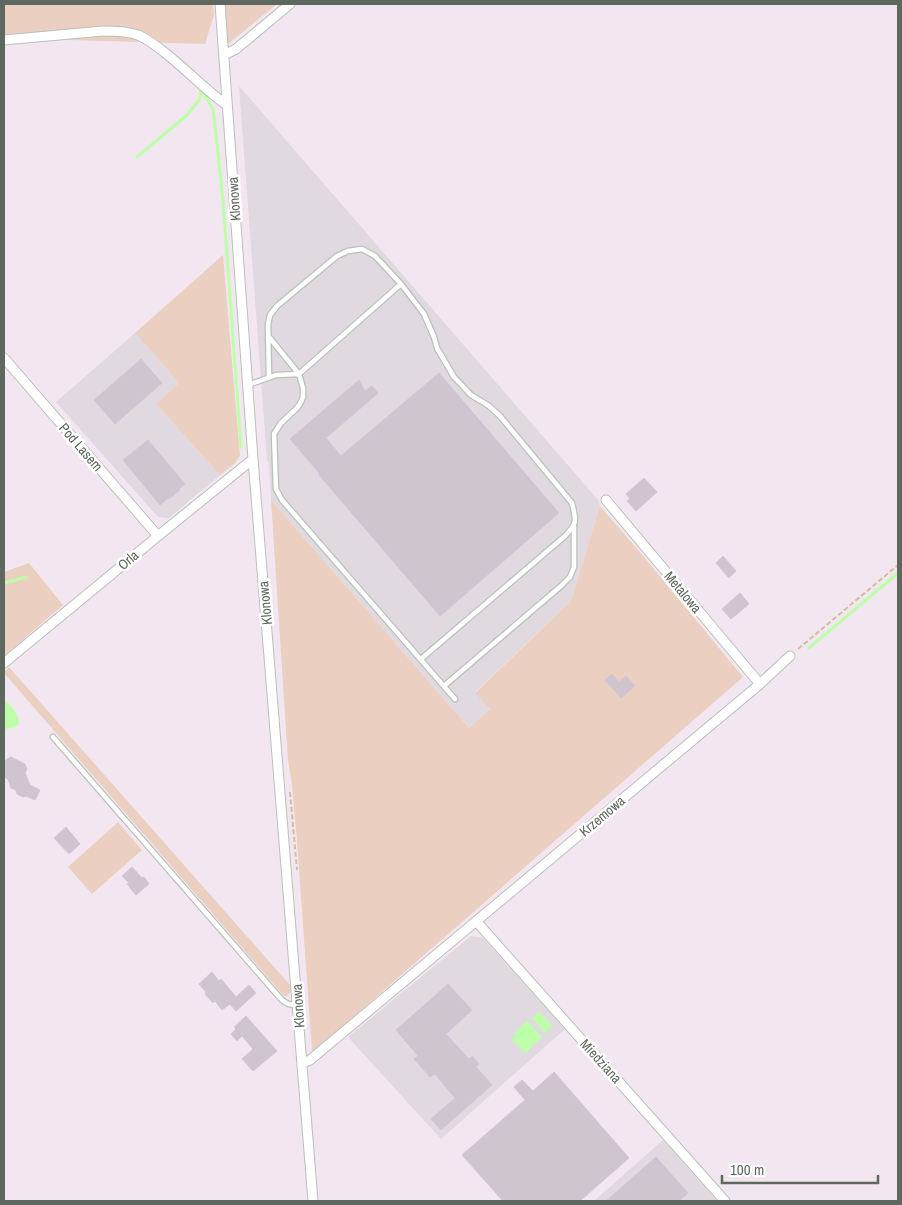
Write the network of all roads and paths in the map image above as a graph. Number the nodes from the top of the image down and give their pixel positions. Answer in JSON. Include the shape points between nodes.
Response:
{"nodes":[{"id":1,"x":220,"y":4,"type":"edge"},
{"id":2,"x":290,"y":4,"type":"edge"},
{"id":3,"x":4,"y":40,"type":"edge"},
{"id":4,"x":224,"y":55,"type":"junction"},
{"id":5,"x":227,"y":106,"type":"junction"},
{"id":6,"x":400,"y":284,"type":"junction"},
{"id":7,"x":269,"y":336,"type":"junction"},
{"id":8,"x":4,"y":358,"type":"edge"},
{"id":9,"x":299,"y":374,"type":"junction"},
{"id":10,"x":269,"y":377,"type":"junction"},
{"id":11,"x":248,"y":385,"type":"junction"},
{"id":12,"x":253,"y":458,"type":"junction"},
{"id":13,"x":606,"y":500,"type":"dead end"},
{"id":14,"x":574,"y":526,"type":"junction"},
{"id":15,"x":158,"y":536,"type":"junction"},
{"id":16,"x":898,"y":565,"type":"edge"},
{"id":17,"x":790,"y":656,"type":"joint"},
{"id":18,"x":421,"y":659,"type":"junction"},
{"id":19,"x":4,"y":663,"type":"edge"},
{"id":20,"x":760,"y":684,"type":"junction"},
{"id":21,"x":444,"y":686,"type":"junction"},
{"id":22,"x":455,"y":699,"type":"dead end"},
{"id":23,"x":53,"y":737,"type":"dead end"},
{"id":24,"x":476,"y":921,"type":"junction"},
{"id":25,"x":298,"y":1005,"type":"junction"},
{"id":26,"x":302,"y":1063,"type":"junction"},
{"id":27,"x":313,"y":1201,"type":"edge"},
{"id":28,"x":725,"y":1201,"type":"edge"}],
"edges":[{"from":1,"to":4,"type":"street","name":"Klonowa"},
{"from":2,"to":4,"type":"street"},
{"from":3,"to":5,"type":"street","via":[[103,31],[139,36],[173,59]]},
{"from":4,"to":5,"type":"street","name":"Klonowa"},
{"from":5,"to":11,"type":"street","name":"Klonowa"},
{"from":6,"to":7,"type":"lane","via":[[375,256],[362,249],[348,251],[337,256],[277,306],[270,315]]},
{"from":6,"to":9,"type":"lane"},
{"from":6,"to":14,"type":"lane","via":[[424,314],[437,348],[454,377],[471,395],[500,416],[572,503]]},
{"from":7,"to":9,"type":"lane"},
{"from":7,"to":10,"type":"lane"},
{"from":8,"to":15,"type":"street","name":"Pod Lasem"},
{"from":9,"to":10,"type":"lane"},
{"from":9,"to":18,"type":"lane","via":[[303,388],[300,404],[274,434],[276,489],[282,500]]},
{"from":10,"to":11,"type":"lane"},
{"from":11,"to":12,"type":"street","name":"Klonowa"},
{"from":12,"to":15,"type":"street","name":"Orla"},
{"from":12,"to":25,"type":"street","name":"Klonowa"},
{"from":13,"to":20,"type":"street","name":"Metalowa"},
{"from":14,"to":18,"type":"lane"},
{"from":14,"to":21,"type":"lane","via":[[574,567],[570,577]]},
{"from":15,"to":19,"type":"street","name":"Orla"},
{"from":16,"to":17,"type":"path"},
{"from":17,"to":20,"type":"street","name":"Krzemowa"},
{"from":18,"to":21,"type":"lane"},
{"from":20,"to":24,"type":"street","name":"Krzemowa"},
{"from":21,"to":22,"type":"lane"},
{"from":23,"to":25,"type":"lane","via":[[281,999],[290,1005]]},
{"from":24,"to":26,"type":"street","name":"Krzemowa","via":[[310,1060]]},
{"from":24,"to":28,"type":"street","name":"Miedziana"},
{"from":25,"to":26,"type":"street","name":"Klonowa"},
{"from":26,"to":27,"type":"street","name":"Klonowa"}]}
